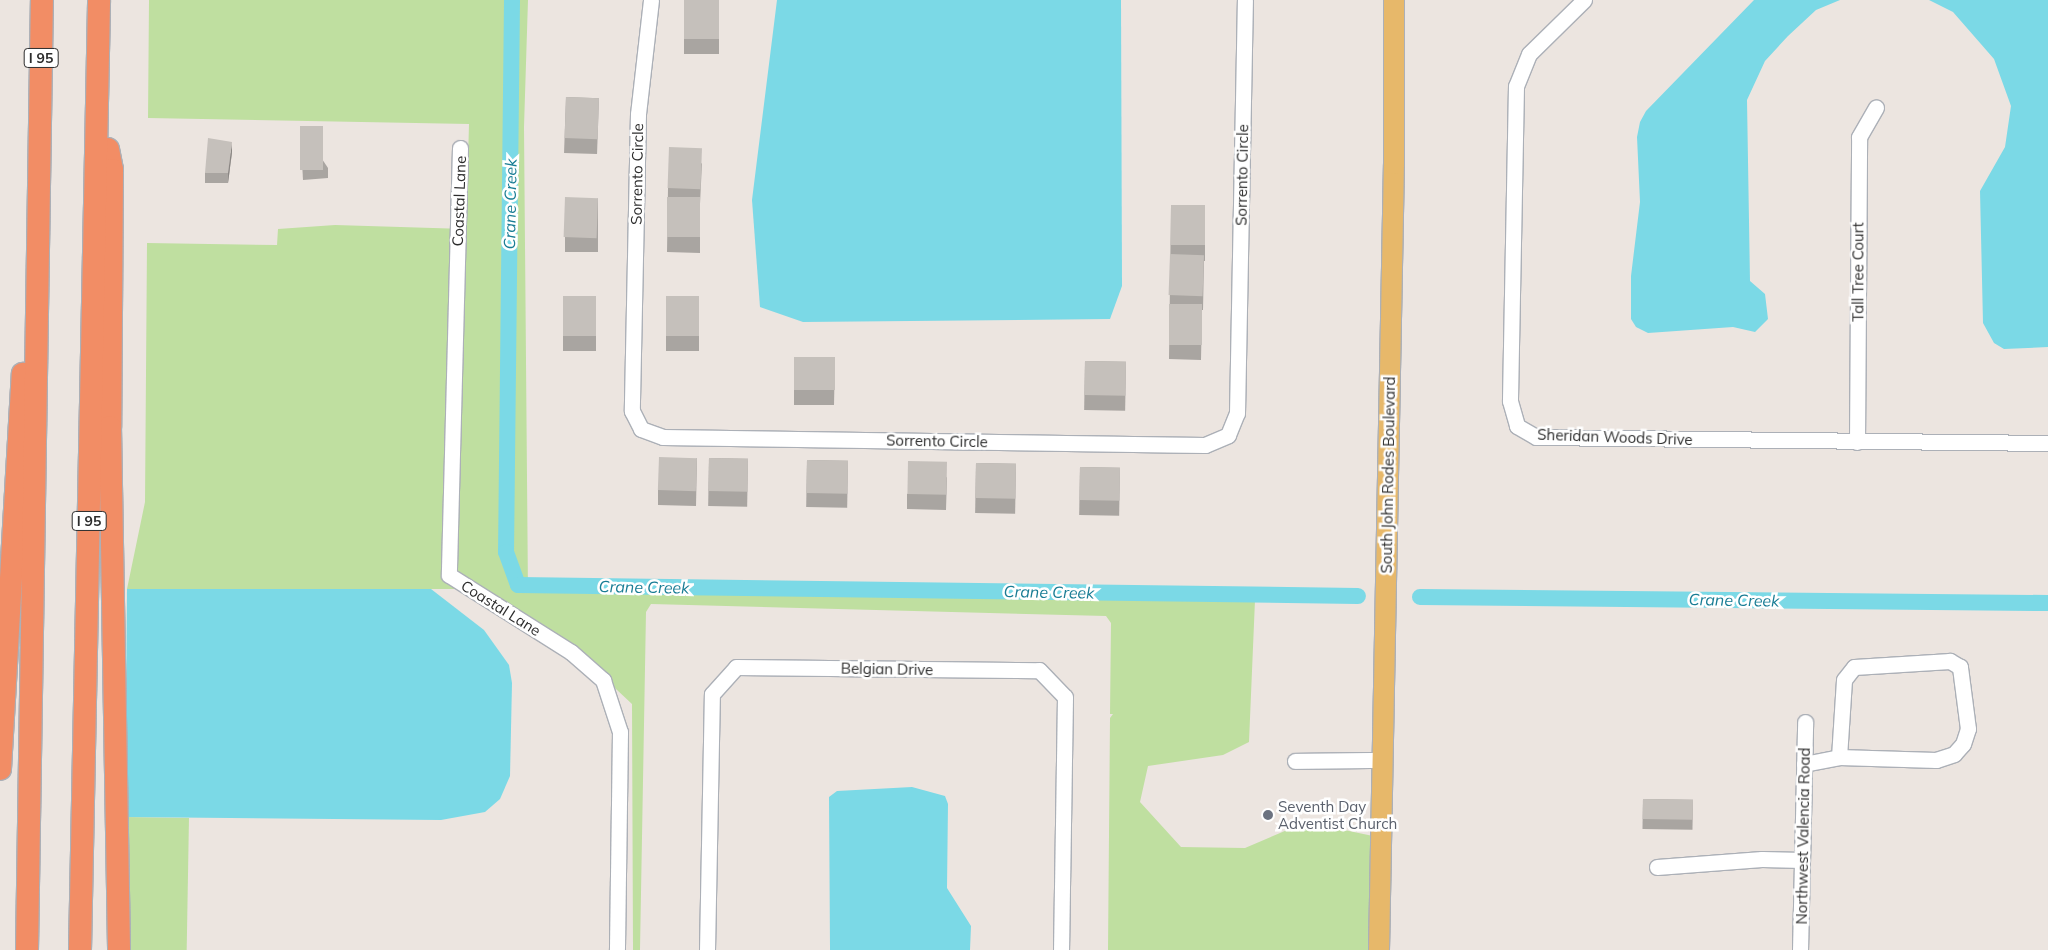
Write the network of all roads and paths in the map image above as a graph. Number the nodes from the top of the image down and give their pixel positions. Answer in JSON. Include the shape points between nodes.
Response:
{"nodes":[{"id":1,"x":42,"y":0,"type":"edge"},
{"id":2,"x":99,"y":0,"type":"edge"},
{"id":3,"x":651,"y":0,"type":"edge"},
{"id":4,"x":1246,"y":0,"type":"edge"},
{"id":5,"x":1394,"y":0,"type":"edge"},
{"id":6,"x":1584,"y":0,"type":"edge"},
{"id":7,"x":98,"y":92,"type":"junction"},
{"id":8,"x":1876,"y":108,"type":"dead end"},
{"id":9,"x":460,"y":148,"type":"dead end"},
{"id":10,"x":37,"y":241,"type":"junction"},
{"id":11,"x":1858,"y":442,"type":"junction"},
{"id":12,"x":2048,"y":443,"type":"edge"},
{"id":13,"x":1805,"y":722,"type":"dead end"},
{"id":14,"x":1839,"y":758,"type":"junction"},
{"id":15,"x":1383,"y":760,"type":"junction"},
{"id":16,"x":1295,"y":761,"type":"dead end"},
{"id":17,"x":1804,"y":764,"type":"junction"},
{"id":18,"x":0,"y":769,"type":"edge"},
{"id":19,"x":1802,"y":860,"type":"junction"},
{"id":20,"x":1657,"y":867,"type":"dead end"},
{"id":21,"x":27,"y":950,"type":"edge"},
{"id":22,"x":80,"y":950,"type":"edge"},
{"id":23,"x":119,"y":950,"type":"edge"},
{"id":24,"x":618,"y":950,"type":"edge"},
{"id":25,"x":707,"y":950,"type":"edge"},
{"id":26,"x":1061,"y":950,"type":"edge"},
{"id":27,"x":1379,"y":950,"type":"edge"},
{"id":28,"x":1800,"y":950,"type":"edge"}],
"edges":[{"from":1,"to":10,"type":"highway","number":"I 95"},
{"from":2,"to":7,"type":"highway","number":"I 95"},
{"from":3,"to":4,"type":"street","name":"Sorrento Circle","via":[[638,134],[632,411],[641,429],[664,437],[1205,445],[1228,436],[1237,412]]},
{"from":5,"to":15,"type":"main road","name":"South John Rodes Boulevard","via":[[1394,174]]},
{"from":6,"to":11,"type":"street","name":"Sheridan Woods Drive","via":[[1529,54],[1516,86],[1510,401],[1517,426],[1536,437]]},
{"from":7,"to":22,"type":"highway","number":"I 95"},
{"from":7,"to":23,"type":"highway","via":[[112,170],[110,427]]},
{"from":8,"to":11,"type":"street","name":"Tall Tree Court","via":[[1859,137]]},
{"from":9,"to":24,"type":"street","name":"Coastal Lane","via":[[449,576],[571,652],[603,680],[620,732]]},
{"from":10,"to":18,"type":"highway","via":[[20,407]]},
{"from":10,"to":21,"type":"highway","number":"I 95"},
{"from":11,"to":12,"type":"street","name":"Sheridan Woods Drive"},
{"from":13,"to":17,"type":"street","name":"Northwest Valencia Road"},
{"from":14,"to":14,"type":"street","via":[[1936,760],[1954,754],[1963,744],[1968,729],[1960,667],[1950,661],[1854,667],[1844,680]]},
{"from":14,"to":17,"type":"street"},
{"from":15,"to":16,"type":"street"},
{"from":15,"to":27,"type":"main road","name":"South John Rodes Boulevard"},
{"from":17,"to":19,"type":"street","name":"Northwest Valencia Road"},
{"from":19,"to":20,"type":"street","via":[[1762,859]]},
{"from":19,"to":28,"type":"street","name":"Northwest Valencia Road"},
{"from":25,"to":26,"type":"street","name":"Belgian Drive","via":[[712,694],[736,667],[1039,670],[1065,698]]}]}
